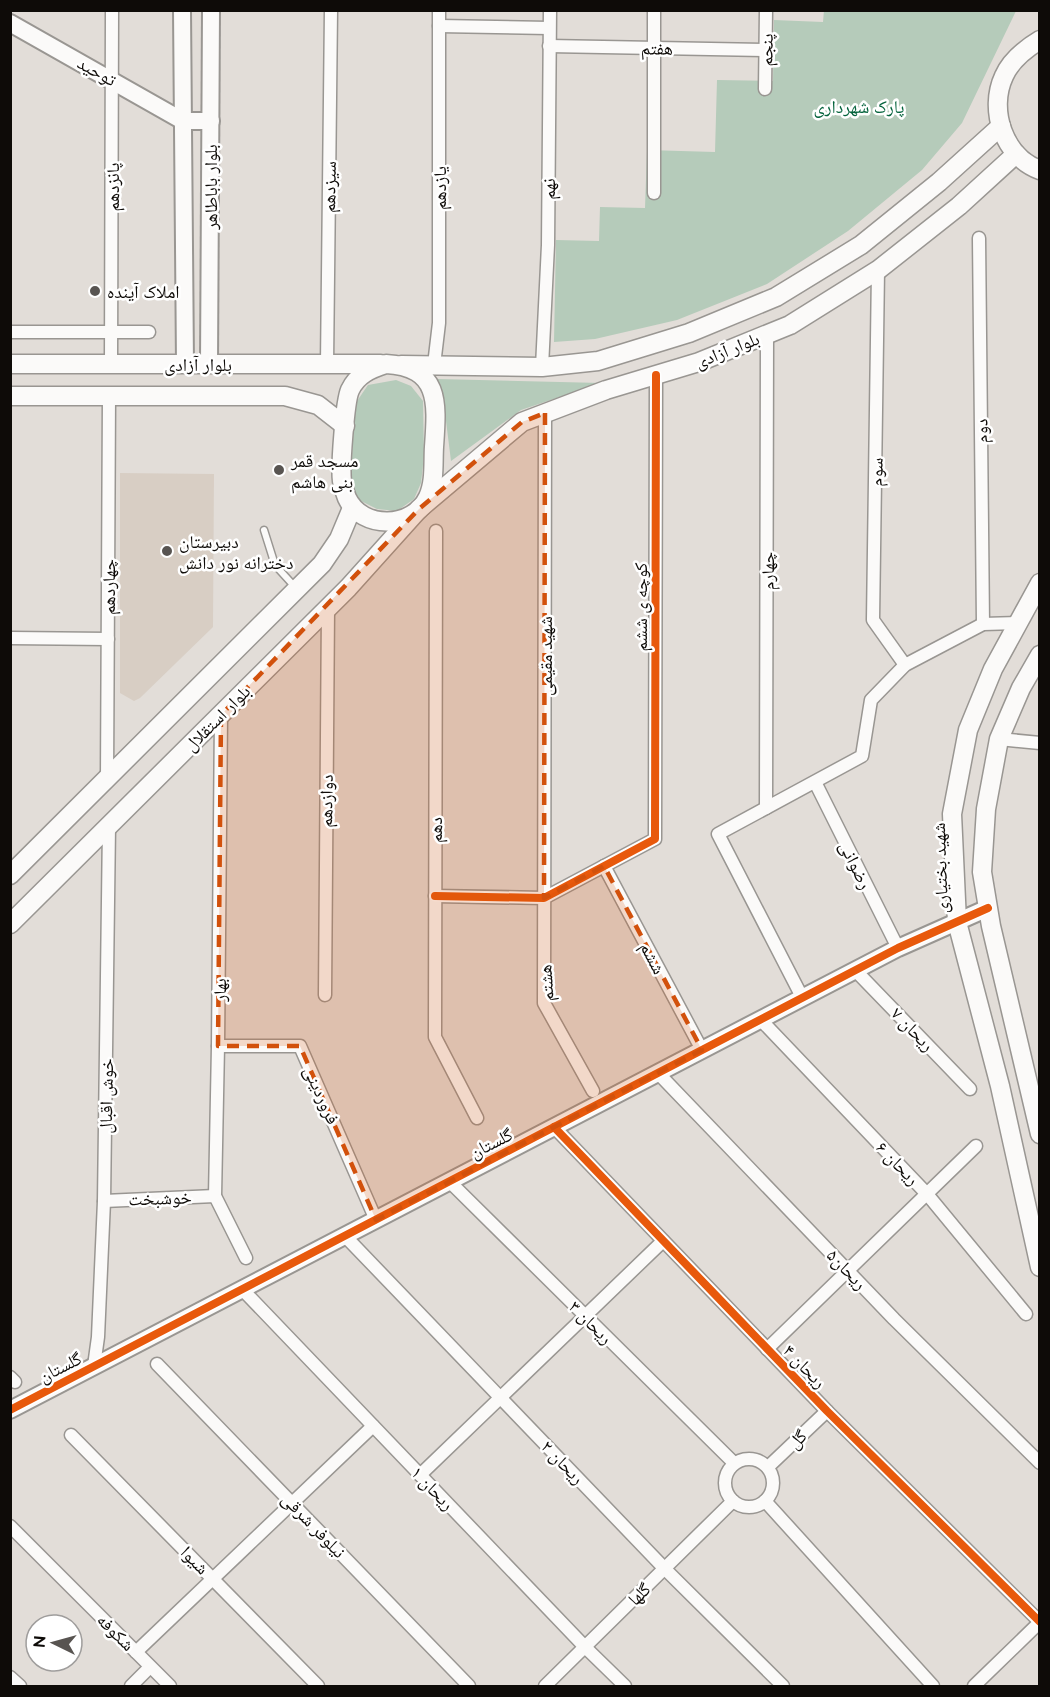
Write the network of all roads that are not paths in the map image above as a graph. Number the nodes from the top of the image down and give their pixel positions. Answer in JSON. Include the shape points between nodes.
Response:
{"nodes":[{"id":1,"x":112,"y":10,"type":"edge"},
{"id":2,"x":182,"y":10,"type":"edge"},
{"id":3,"x":211,"y":10,"type":"edge"},
{"id":4,"x":331,"y":10,"type":"edge"},
{"id":5,"x":439,"y":10,"type":"edge"},
{"id":6,"x":550,"y":10,"type":"edge"},
{"id":7,"x":654,"y":10,"type":"edge"},
{"id":8,"x":766,"y":10,"type":"edge"},
{"id":9,"x":10,"y":23,"type":"edge"},
{"id":10,"x":440,"y":26,"type":"junction"},
{"id":11,"x":549,"y":28,"type":"junction"},
{"id":12,"x":1039,"y":40,"type":"edge"},
{"id":13,"x":549,"y":46,"type":"junction"},
{"id":14,"x":654,"y":48,"type":"junction"},
{"id":15,"x":766,"y":50,"type":"junction"},
{"id":16,"x":112,"y":80,"type":"junction"},
{"id":17,"x":765,"y":89,"type":"dead end"},
{"id":18,"x":183,"y":121,"type":"junction"},
{"id":19,"x":210,"y":121,"type":"junction"},
{"id":20,"x":1001,"y":126,"type":"junction"},
{"id":21,"x":1016,"y":154,"type":"junction"},
{"id":22,"x":1040,"y":170,"type":"edge"},
{"id":23,"x":654,"y":193,"type":"dead end"},
{"id":24,"x":979,"y":238,"type":"dead end"},
{"id":25,"x":878,"y":270,"type":"junction"},
{"id":26,"x":10,"y":332,"type":"edge"},
{"id":27,"x":111,"y":332,"type":"junction"},
{"id":28,"x":149,"y":332,"type":"dead end"},
{"id":29,"x":767,"y":334,"type":"junction"},
{"id":30,"x":10,"y":364,"type":"edge"},
{"id":31,"x":111,"y":364,"type":"junction"},
{"id":32,"x":185,"y":364,"type":"junction"},
{"id":33,"x":209,"y":364,"type":"junction"},
{"id":34,"x":327,"y":364,"type":"junction"},
{"id":35,"x":393,"y":365,"type":"junction"},
{"id":36,"x":434,"y":365,"type":"junction"},
{"id":37,"x":542,"y":367,"type":"junction"},
{"id":38,"x":656,"y":375,"type":"junction"},
{"id":39,"x":10,"y":396,"type":"edge"},
{"id":40,"x":109,"y":396,"type":"junction"},
{"id":41,"x":545,"y":413,"type":"junction"},
{"id":42,"x":345,"y":426,"type":"junction"},
{"id":43,"x":352,"y":508,"type":"junction"},
{"id":44,"x":419,"y":510,"type":"junction"},
{"id":45,"x":264,"y":530,"type":"dead end"},
{"id":46,"x":436,"y":531,"type":"dead end"},
{"id":47,"x":1040,"y":583,"type":"edge"},
{"id":48,"x":297,"y":589,"type":"junction"},
{"id":49,"x":328,"y":608,"type":"junction"},
{"id":50,"x":1018,"y":623,"type":"junction"},
{"id":51,"x":983,"y":624,"type":"junction"},
{"id":52,"x":10,"y":638,"type":"edge"},
{"id":53,"x":108,"y":639,"type":"junction"},
{"id":54,"x":1040,"y":655,"type":"edge"},
{"id":55,"x":905,"y":665,"type":"junction"},
{"id":56,"x":221,"y":715,"type":"junction"},
{"id":57,"x":999,"y":739,"type":"junction"},
{"id":58,"x":1040,"y":743,"type":"edge"},
{"id":59,"x":107,"y":779,"type":"junction"},
{"id":60,"x":815,"y":782,"type":"junction"},
{"id":61,"x":766,"y":808,"type":"junction"},
{"id":62,"x":109,"y":826,"type":"junction"},
{"id":63,"x":604,"y":866,"type":"junction"},
{"id":64,"x":10,"y":875,"type":"edge"},
{"id":65,"x":435,"y":896,"type":"junction"},
{"id":66,"x":544,"y":898,"type":"junction"},
{"id":67,"x":988,"y":908,"type":"junction"},
{"id":68,"x":957,"y":922,"type":"junction"},
{"id":69,"x":10,"y":924,"type":"edge"},
{"id":70,"x":898,"y":948,"type":"junction"},
{"id":71,"x":855,"y":970,"type":"junction"},
{"id":72,"x":325,"y":995,"type":"dead end"},
{"id":73,"x":802,"y":997,"type":"junction"},
{"id":74,"x":760,"y":1019,"type":"junction"},
{"id":75,"x":218,"y":1046,"type":"junction"},
{"id":76,"x":702,"y":1050,"type":"junction"},
{"id":77,"x":658,"y":1072,"type":"junction"},
{"id":78,"x":969,"y":1089,"type":"dead end"},
{"id":79,"x":593,"y":1091,"type":"dead end"},
{"id":80,"x":477,"y":1118,"type":"dead end"},
{"id":81,"x":554,"y":1127,"type":"junction"},
{"id":82,"x":1040,"y":1134,"type":"edge"},
{"id":83,"x":976,"y":1146,"type":"dead end"},
{"id":84,"x":449,"y":1181,"type":"junction"},
{"id":85,"x":927,"y":1194,"type":"junction"},
{"id":86,"x":215,"y":1196,"type":"junction"},
{"id":87,"x":104,"y":1201,"type":"junction"},
{"id":88,"x":375,"y":1220,"type":"junction"},
{"id":89,"x":345,"y":1236,"type":"junction"},
{"id":90,"x":663,"y":1240,"type":"junction"},
{"id":91,"x":246,"y":1258,"type":"dead end"},
{"id":92,"x":1040,"y":1267,"type":"edge"},
{"id":93,"x":848,"y":1271,"type":"junction"},
{"id":94,"x":242,"y":1289,"type":"junction"},
{"id":95,"x":1026,"y":1314,"type":"dead end"},
{"id":96,"x":585,"y":1316,"type":"junction"},
{"id":97,"x":768,"y":1349,"type":"junction"},
{"id":98,"x":157,"y":1364,"type":"dead end"},
{"id":99,"x":94,"y":1366,"type":"junction"},
{"id":100,"x":501,"y":1398,"type":"junction"},
{"id":101,"x":10,"y":1410,"type":"edge"},
{"id":102,"x":827,"y":1411,"type":"junction"},
{"id":103,"x":373,"y":1426,"type":"junction"},
{"id":104,"x":71,"y":1435,"type":"dead end"},
{"id":105,"x":734,"y":1463,"type":"junction"},
{"id":106,"x":1040,"y":1463,"type":"edge"},
{"id":107,"x":768,"y":1467,"type":"junction"},
{"id":108,"x":420,"y":1475,"type":"junction"},
{"id":109,"x":733,"y":1501,"type":"junction"},
{"id":110,"x":765,"y":1502,"type":"junction"},
{"id":111,"x":293,"y":1503,"type":"junction"},
{"id":112,"x":10,"y":1526,"type":"edge"},
{"id":113,"x":665,"y":1569,"type":"junction"},
{"id":114,"x":214,"y":1578,"type":"junction"},
{"id":115,"x":1040,"y":1622,"type":"edge"},
{"id":116,"x":585,"y":1647,"type":"junction"},
{"id":117,"x":136,"y":1652,"type":"junction"},
{"id":118,"x":150,"y":1666,"type":"junction"},
{"id":119,"x":10,"y":1677,"type":"edge"},
{"id":120,"x":20,"y":1686,"type":"edge"},
{"id":121,"x":131,"y":1686,"type":"edge"},
{"id":122,"x":170,"y":1686,"type":"edge"},
{"id":123,"x":318,"y":1686,"type":"edge"},
{"id":124,"x":469,"y":1686,"type":"edge"},
{"id":125,"x":545,"y":1686,"type":"edge"},
{"id":126,"x":626,"y":1686,"type":"edge"},
{"id":127,"x":783,"y":1686,"type":"edge"},
{"id":128,"x":933,"y":1686,"type":"edge"},
{"id":129,"x":974,"y":1686,"type":"edge"}],
"edges":[{"from":1,"to":16,"type":"street","name":"پانزدهم"},
{"from":2,"to":18,"type":"street","name":"بلوار باباطاهر"},
{"from":3,"to":19,"type":"street","name":"بلوار باباطاهر"},
{"from":4,"to":34,"type":"street","name":"سیزدهم"},
{"from":5,"to":10,"type":"street","name":"یازدهم"},
{"from":6,"to":11,"type":"street","name":"نهم"},
{"from":7,"to":14,"type":"street"},
{"from":8,"to":15,"type":"street","name":"پنجم"},
{"from":9,"to":16,"type":"street","name":"توحید"},
{"from":10,"to":11,"type":"street"},
{"from":10,"to":36,"type":"street","name":"یازدهم","via":[[439,323]]},
{"from":11,"to":13,"type":"street","name":"نهم"},
{"from":12,"to":20,"type":"main road","via":[[1018,56],[1004,77],[998,101]]},
{"from":13,"to":14,"type":"street","name":"هفتم"},
{"from":13,"to":37,"type":"street","name":"نهم","via":[[548,245]]},
{"from":14,"to":15,"type":"street","name":"هفتم"},
{"from":14,"to":23,"type":"street"},
{"from":15,"to":17,"type":"street","name":"پنجم"},
{"from":16,"to":18,"type":"street","name":"توحید"},
{"from":16,"to":27,"type":"street","name":"پانزدهم"},
{"from":18,"to":19,"type":"street"},
{"from":18,"to":32,"type":"street","name":"بلوار باباطاهر"},
{"from":19,"to":33,"type":"street","name":"بلوار باباطاهر"},
{"from":20,"to":21,"type":"main road"},
{"from":20,"to":37,"type":"main road","name":"بلوار آزادی","via":[[861,245],[776,297],[688,333],[598,361]]},
{"from":21,"to":22,"type":"main road"},
{"from":21,"to":25,"type":"main road","name":"بلوار آزادی","via":[[959,206]]},
{"from":24,"to":51,"type":"street","name":"دوم"},
{"from":25,"to":29,"type":"main road","name":"بلوار آزادی","via":[[790,325]]},
{"from":25,"to":55,"type":"street","name":"سوم","via":[[873,620]]},
{"from":26,"to":27,"type":"street"},
{"from":27,"to":28,"type":"street"},
{"from":27,"to":31,"type":"street","name":"پانزدهم"},
{"from":29,"to":38,"type":"main road","name":"بلوار آزادی"},
{"from":29,"to":61,"type":"street","name":"چهارم"},
{"from":30,"to":31,"type":"main road","name":"بلوار آزادی"},
{"from":31,"to":32,"type":"main road","name":"بلوار آزادی"},
{"from":32,"to":33,"type":"main road","name":"بلوار آزادی"},
{"from":33,"to":34,"type":"main road","name":"بلوار آزادی"},
{"from":34,"to":35,"type":"main road","name":"بلوار آزادی"},
{"from":35,"to":36,"type":"main road","name":"بلوار آزادی"},
{"from":35,"to":42,"type":"main road","via":[[371,369],[358,378],[350,391]]},
{"from":35,"to":44,"type":"main road","via":[[415,371],[427,381],[434,395],[432,483]]},
{"from":36,"to":37,"type":"main road","name":"بلوار آزادی"},
{"from":38,"to":41,"type":"main road","name":"بلوار آزادی"},
{"from":38,"to":63,"type":"street","name":"کوچه ی ششم","via":[[655,839]]},
{"from":39,"to":40,"type":"main road","name":"بلوار آزادی"},
{"from":40,"to":42,"type":"main road","name":"بلوار آزادی","via":[[285,396],[318,405]]},
{"from":40,"to":53,"type":"street","name":"چهاردهم"},
{"from":41,"to":44,"type":"main road","name":"بلوار آزادی","via":[[522,422]]},
{"from":41,"to":66,"type":"street","name":"شهید مقیمی"},
{"from":42,"to":43,"type":"main road","via":[[342,478]]},
{"from":43,"to":44,"type":"main road","via":[[378,521],[392,522]]},
{"from":43,"to":48,"type":"main road","name":"بلوار استقلال","via":[[339,539],[322,564]]},
{"from":44,"to":49,"type":"main road","name":"بلوار استقلال"},
{"from":45,"to":48,"type":"lane","via":[[275,565]]},
{"from":46,"to":65,"type":"street","name":"دهم"},
{"from":47,"to":50,"type":"main road","name":"شهید بختیاری"},
{"from":48,"to":59,"type":"main road","name":"بلوار استقلال"},
{"from":49,"to":56,"type":"main road","name":"بلوار استقلال"},
{"from":49,"to":72,"type":"street","name":"دوازدهم"},
{"from":50,"to":51,"type":"street"},
{"from":50,"to":68,"type":"main road","name":"شهید بختیاری","via":[[993,669],[968,730],[952,814]]},
{"from":51,"to":55,"type":"street"},
{"from":52,"to":53,"type":"street"},
{"from":53,"to":59,"type":"street","name":"چهاردهم"},
{"from":54,"to":57,"type":"main road"},
{"from":55,"to":60,"type":"street","via":[[871,700],[862,756]]},
{"from":56,"to":62,"type":"main road","name":"بلوار استقلال"},
{"from":56,"to":75,"type":"street","name":"بهار"},
{"from":57,"to":58,"type":"street"},
{"from":57,"to":67,"type":"main road","via":[[982,872]]},
{"from":59,"to":64,"type":"main road","name":"بلوار استقلال"},
{"from":60,"to":61,"type":"street"},
{"from":60,"to":70,"type":"street","name":"رضوانی"},
{"from":61,"to":73,"type":"street","via":[[718,834]]},
{"from":62,"to":69,"type":"main road","name":"بلوار استقلال"},
{"from":62,"to":87,"type":"street","name":"خوش اقبال"},
{"from":63,"to":66,"type":"street"},
{"from":63,"to":76,"type":"street","name":"ششم"},
{"from":65,"to":66,"type":"street"},
{"from":65,"to":80,"type":"street","name":"دهم","via":[[435,1037]]},
{"from":66,"to":79,"type":"street","name":"هشتم","via":[[544,1003]]},
{"from":67,"to":68,"type":"street","name":"گلستان"},
{"from":67,"to":82,"type":"main road"},
{"from":68,"to":70,"type":"street","name":"گلستان"},
{"from":68,"to":92,"type":"main road","name":"شهید بختیاری","via":[[1000,1086]]},
{"from":70,"to":71,"type":"street","name":"گلستان"},
{"from":71,"to":73,"type":"street","name":"گلستان"},
{"from":71,"to":78,"type":"street","name":"ریحان ۷"},
{"from":73,"to":74,"type":"street","name":"گلستان"},
{"from":74,"to":76,"type":"street","name":"گلستان"},
{"from":74,"to":85,"type":"street","name":"ریحان ۶"},
{"from":75,"to":86,"type":"street","name":"بهار"},
{"from":75,"to":88,"type":"street","name":"فروردینی","via":[[300,1046]]},
{"from":76,"to":77,"type":"street","name":"گلستان"},
{"from":77,"to":81,"type":"street","name":"گلستان"},
{"from":77,"to":93,"type":"street","name":"ریحان۵"},
{"from":81,"to":84,"type":"street","name":"گلستان"},
{"from":81,"to":90,"type":"street","name":"ریحان ۴"},
{"from":83,"to":85,"type":"street"},
{"from":84,"to":88,"type":"street","name":"گلستان"},
{"from":84,"to":96,"type":"street","name":"ریحان ۳"},
{"from":85,"to":93,"type":"street"},
{"from":85,"to":95,"type":"street","name":"ریحان ۶"},
{"from":86,"to":87,"type":"street","name":"خوشبخت"},
{"from":86,"to":91,"type":"street","name":"بهار"},
{"from":87,"to":99,"type":"street","name":"خوش اقبال"},
{"from":88,"to":89,"type":"street","name":"گلستان"},
{"from":89,"to":94,"type":"street","name":"گلستان"},
{"from":89,"to":100,"type":"street","name":"ریحان ۲"},
{"from":90,"to":96,"type":"street"},
{"from":90,"to":97,"type":"street","name":"ریحان ۴"},
{"from":93,"to":97,"type":"street"},
{"from":93,"to":106,"type":"street","name":"ریحان۵"},
{"from":94,"to":99,"type":"street","name":"گلستان"},
{"from":94,"to":103,"type":"street","name":"ریحان ۱"},
{"from":96,"to":100,"type":"street"},
{"from":96,"to":105,"type":"street","name":"ریحان ۳"},
{"from":97,"to":102,"type":"street","name":"ریحان ۴"},
{"from":98,"to":111,"type":"street","name":"نیلوفر شرقی"},
{"from":99,"to":101,"type":"street","name":"گلستان"},
{"from":100,"to":108,"type":"street"},
{"from":100,"to":113,"type":"street","name":"ریحان ۲"},
{"from":102,"to":107,"type":"street","name":"گل"},
{"from":102,"to":115,"type":"street","name":"ریحان ۴"},
{"from":103,"to":108,"type":"street","name":"ریحان ۱"},
{"from":103,"to":111,"type":"street"},
{"from":104,"to":114,"type":"street","name":"شیوا"},
{"from":105,"to":107,"type":"street","via":[[756,1459]]},
{"from":105,"to":109,"type":"street","via":[[725,1482]]},
{"from":107,"to":110,"type":"street","via":[[773,1489]]},
{"from":108,"to":116,"type":"street","name":"ریحان ۱"},
{"from":109,"to":110,"type":"street","via":[[745,1507]]},
{"from":109,"to":113,"type":"street","name":"گلها"},
{"from":110,"to":128,"type":"street"},
{"from":111,"to":114,"type":"street"},
{"from":111,"to":124,"type":"street","name":"نیلوفر شرقی"},
{"from":112,"to":117,"type":"street","name":"شکوفه"},
{"from":113,"to":116,"type":"street","name":"گلها"},
{"from":113,"to":127,"type":"street","name":"ریحان ۲"},
{"from":114,"to":117,"type":"street"},
{"from":114,"to":123,"type":"street","name":"شیوا"},
{"from":115,"to":129,"type":"street"},
{"from":116,"to":125,"type":"street","name":"گلها"},
{"from":116,"to":126,"type":"street","name":"ریحان ۱"},
{"from":117,"to":118,"type":"street","name":"شکوفه"},
{"from":118,"to":121,"type":"street"},
{"from":118,"to":122,"type":"street","name":"شکوفه"},
{"from":119,"to":120,"type":"street"}]}
